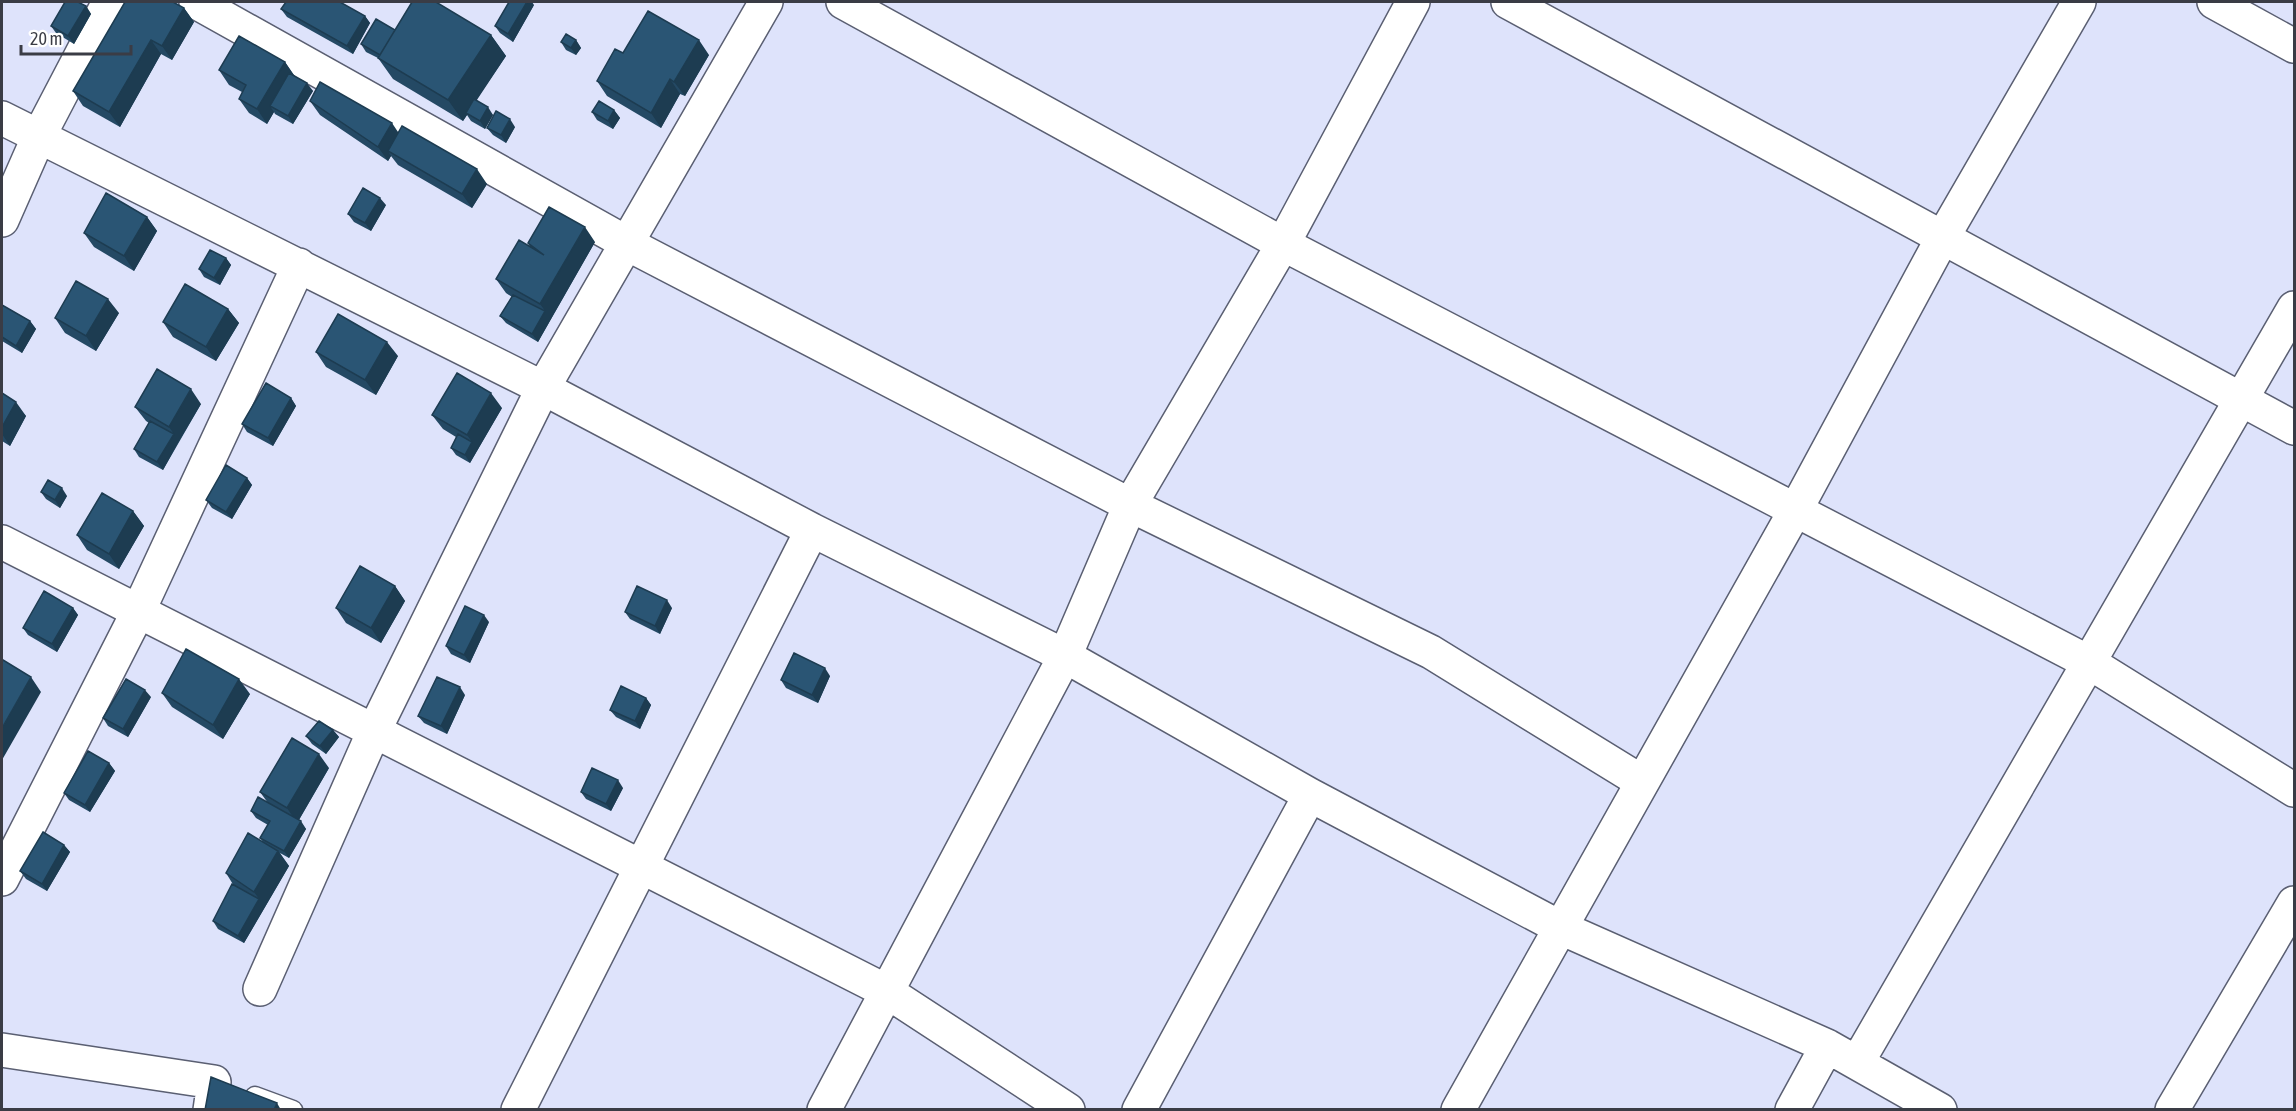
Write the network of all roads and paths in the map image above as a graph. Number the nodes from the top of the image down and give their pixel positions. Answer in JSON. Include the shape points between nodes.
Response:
{"nodes":[{"id":1,"x":109,"y":2,"type":"edge"},
{"id":2,"x":196,"y":2,"type":"edge"},
{"id":3,"x":766,"y":2,"type":"edge"},
{"id":4,"x":843,"y":2,"type":"edge"},
{"id":5,"x":1413,"y":2,"type":"edge"},
{"id":6,"x":1508,"y":2,"type":"edge"},
{"id":7,"x":2079,"y":2,"type":"edge"},
{"id":8,"x":2214,"y":2,"type":"edge"},
{"id":9,"x":2295,"y":46,"type":"edge"},
{"id":10,"x":2,"y":118,"type":"edge"},
{"id":11,"x":39,"y":136,"type":"junction"},
{"id":12,"x":2,"y":220,"type":"edge"},
{"id":13,"x":1943,"y":237,"type":"junction"},
{"id":14,"x":627,"y":243,"type":"junction"},
{"id":15,"x":1283,"y":244,"type":"junction"},
{"id":16,"x":299,"y":265,"type":"junction"},
{"id":17,"x":2295,"y":308,"type":"edge"},
{"id":18,"x":543,"y":388,"type":"junction"},
{"id":19,"x":2242,"y":400,"type":"junction"},
{"id":20,"x":2295,"y":428,"type":"edge"},
{"id":21,"x":1130,"y":505,"type":"junction"},
{"id":22,"x":1795,"y":511,"type":"junction"},
{"id":23,"x":812,"y":530,"type":"junction"},
{"id":24,"x":2,"y":542,"type":"edge"},
{"id":25,"x":138,"y":612,"type":"junction"},
{"id":26,"x":1065,"y":656,"type":"junction"},
{"id":27,"x":2090,"y":663,"type":"junction"},
{"id":28,"x":374,"y":731,"type":"junction"},
{"id":29,"x":1642,"y":782,"type":"junction"},
{"id":30,"x":2295,"y":790,"type":"edge"},
{"id":31,"x":1310,"y":795,"type":"junction"},
{"id":32,"x":641,"y":867,"type":"junction"},
{"id":33,"x":2,"y":879,"type":"edge"},
{"id":34,"x":2295,"y":903,"type":"edge"},
{"id":35,"x":1561,"y":928,"type":"junction"},
{"id":36,"x":260,"y":989,"type":"dead end"},
{"id":37,"x":886,"y":991,"type":"junction"},
{"id":38,"x":1827,"y":1046,"type":"junction"},
{"id":39,"x":2,"y":1050,"type":"edge"},
{"id":40,"x":1857,"y":1063,"type":"junction"},
{"id":41,"x":212,"y":1096,"type":"edge"},
{"id":42,"x":293,"y":1110,"type":"edge"},
{"id":43,"x":518,"y":1110,"type":"edge"},
{"id":44,"x":824,"y":1110,"type":"edge"},
{"id":45,"x":1068,"y":1110,"type":"edge"},
{"id":46,"x":1139,"y":1110,"type":"edge"},
{"id":47,"x":1458,"y":1110,"type":"edge"},
{"id":48,"x":1792,"y":1110,"type":"edge"},
{"id":49,"x":1940,"y":1110,"type":"edge"},
{"id":50,"x":2172,"y":1110,"type":"edge"}],
"edges":[{"from":1,"to":11,"type":"street"},
{"from":2,"to":14,"type":"street"},
{"from":3,"to":14,"type":"street"},
{"from":4,"to":15,"type":"street"},
{"from":5,"to":15,"type":"street"},
{"from":6,"to":13,"type":"street"},
{"from":7,"to":13,"type":"street"},
{"from":8,"to":9,"type":"street"},
{"from":10,"to":11,"type":"street"},
{"from":11,"to":12,"type":"street"},
{"from":11,"to":16,"type":"street"},
{"from":13,"to":19,"type":"street"},
{"from":13,"to":22,"type":"street"},
{"from":14,"to":18,"type":"street"},
{"from":14,"to":21,"type":"street"},
{"from":15,"to":21,"type":"street"},
{"from":15,"to":22,"type":"street"},
{"from":16,"to":18,"type":"street"},
{"from":16,"to":25,"type":"street"},
{"from":17,"to":19,"type":"street"},
{"from":18,"to":23,"type":"street"},
{"from":18,"to":28,"type":"street"},
{"from":19,"to":20,"type":"street"},
{"from":19,"to":27,"type":"street"},
{"from":21,"to":26,"type":"street"},
{"from":21,"to":29,"type":"street","via":[[1431,652]]},
{"from":22,"to":27,"type":"street"},
{"from":22,"to":29,"type":"street"},
{"from":23,"to":26,"type":"street"},
{"from":23,"to":32,"type":"street"},
{"from":24,"to":25,"type":"street"},
{"from":25,"to":28,"type":"street"},
{"from":25,"to":33,"type":"street"},
{"from":26,"to":31,"type":"street"},
{"from":26,"to":37,"type":"street"},
{"from":27,"to":30,"type":"street"},
{"from":27,"to":40,"type":"street"},
{"from":28,"to":32,"type":"street"},
{"from":28,"to":36,"type":"street"},
{"from":29,"to":35,"type":"street"},
{"from":31,"to":35,"type":"street"},
{"from":31,"to":46,"type":"street"},
{"from":32,"to":37,"type":"street"},
{"from":32,"to":43,"type":"street"},
{"from":34,"to":50,"type":"street"},
{"from":35,"to":38,"type":"street"},
{"from":35,"to":47,"type":"street"},
{"from":37,"to":44,"type":"street"},
{"from":37,"to":45,"type":"street"},
{"from":38,"to":40,"type":"street"},
{"from":38,"to":48,"type":"street"},
{"from":39,"to":41,"type":"street"},
{"from":40,"to":49,"type":"street"},
{"from":41,"to":42,"type":"lane"}]}
